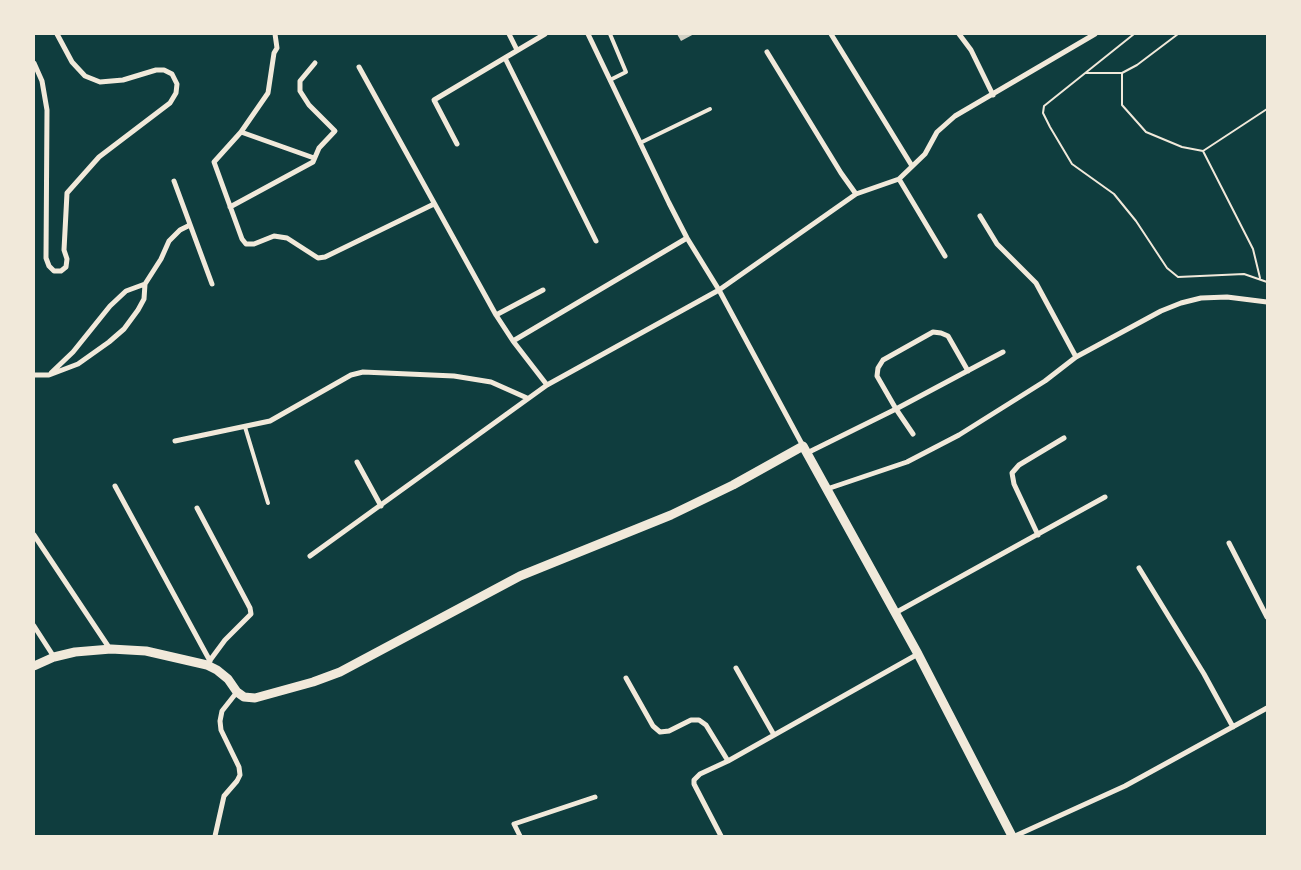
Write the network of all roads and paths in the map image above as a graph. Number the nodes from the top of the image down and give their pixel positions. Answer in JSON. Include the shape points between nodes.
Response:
{"nodes":[{"id":1,"x":57,"y":34,"type":"edge"},
{"id":2,"x":275,"y":34,"type":"edge"},
{"id":3,"x":509,"y":34,"type":"edge"},
{"id":4,"x":545,"y":34,"type":"edge"},
{"id":5,"x":588,"y":34,"type":"edge"},
{"id":6,"x":610,"y":34,"type":"edge"},
{"id":7,"x":831,"y":34,"type":"edge"},
{"id":8,"x":960,"y":34,"type":"edge"},
{"id":9,"x":1095,"y":34,"type":"edge"},
{"id":10,"x":1134,"y":34,"type":"edge"},
{"id":11,"x":1178,"y":34,"type":"edge"},
{"id":12,"x":517,"y":50,"type":"junction"},
{"id":13,"x":767,"y":52,"type":"dead end"},
{"id":14,"x":505,"y":58,"type":"junction"},
{"id":15,"x":315,"y":62,"type":"dead end"},
{"id":16,"x":34,"y":63,"type":"edge"},
{"id":17,"x":359,"y":68,"type":"dead end"},
{"id":18,"x":1084,"y":73,"type":"junction"},
{"id":19,"x":1122,"y":73,"type":"junction"},
{"id":20,"x":610,"y":80,"type":"junction"},
{"id":21,"x":993,"y":95,"type":"junction"},
{"id":22,"x":710,"y":109,"type":"dead end"},
{"id":23,"x":1267,"y":110,"type":"edge"},
{"id":24,"x":241,"y":132,"type":"junction"},
{"id":25,"x":640,"y":143,"type":"junction"},
{"id":26,"x":457,"y":144,"type":"dead end"},
{"id":27,"x":1203,"y":151,"type":"junction"},
{"id":28,"x":314,"y":158,"type":"junction"},
{"id":29,"x":912,"y":166,"type":"junction"},
{"id":30,"x":899,"y":179,"type":"junction"},
{"id":31,"x":174,"y":181,"type":"dead end"},
{"id":32,"x":856,"y":194,"type":"junction"},
{"id":33,"x":434,"y":204,"type":"junction"},
{"id":34,"x":230,"y":207,"type":"junction"},
{"id":35,"x":980,"y":216,"type":"dead end"},
{"id":36,"x":190,"y":225,"type":"junction"},
{"id":37,"x":687,"y":238,"type":"junction"},
{"id":38,"x":596,"y":241,"type":"dead end"},
{"id":39,"x":945,"y":256,"type":"dead end"},
{"id":40,"x":1260,"y":280,"type":"junction"},
{"id":41,"x":1267,"y":282,"type":"edge"},
{"id":42,"x":145,"y":284,"type":"junction"},
{"id":43,"x":212,"y":284,"type":"dead end"},
{"id":44,"x":543,"y":290,"type":"dead end"},
{"id":45,"x":718,"y":290,"type":"junction"},
{"id":46,"x":1267,"y":302,"type":"edge"},
{"id":47,"x":496,"y":315,"type":"junction"},
{"id":48,"x":513,"y":341,"type":"junction"},
{"id":49,"x":1003,"y":352,"type":"dead end"},
{"id":50,"x":1076,"y":357,"type":"junction"},
{"id":51,"x":968,"y":372,"type":"junction"},
{"id":52,"x":34,"y":375,"type":"edge"},
{"id":53,"x":49,"y":375,"type":"junction"},
{"id":54,"x":546,"y":385,"type":"junction"},
{"id":55,"x":527,"y":398,"type":"junction"},
{"id":56,"x":896,"y":409,"type":"junction"},
{"id":57,"x":245,"y":427,"type":"junction"},
{"id":58,"x":913,"y":434,"type":"dead end"},
{"id":59,"x":1064,"y":438,"type":"dead end"},
{"id":60,"x":175,"y":441,"type":"dead end"},
{"id":61,"x":805,"y":450,"type":"junction"},
{"id":62,"x":356,"y":462,"type":"dead end"},
{"id":63,"x":115,"y":486,"type":"dead end"},
{"id":64,"x":827,"y":489,"type":"junction"},
{"id":65,"x":1106,"y":497,"type":"dead end"},
{"id":66,"x":268,"y":502,"type":"dead end"},
{"id":67,"x":381,"y":506,"type":"junction"},
{"id":68,"x":197,"y":508,"type":"dead end"},
{"id":69,"x":34,"y":535,"type":"edge"},
{"id":70,"x":1038,"y":535,"type":"junction"},
{"id":71,"x":1229,"y":543,"type":"dead end"},
{"id":72,"x":310,"y":556,"type":"dead end"},
{"id":73,"x":1139,"y":568,"type":"dead end"},
{"id":74,"x":895,"y":613,"type":"junction"},
{"id":75,"x":1267,"y":618,"type":"edge"},
{"id":76,"x":34,"y":626,"type":"edge"},
{"id":77,"x":111,"y":649,"type":"junction"},
{"id":78,"x":918,"y":654,"type":"junction"},
{"id":79,"x":54,"y":657,"type":"junction"},
{"id":80,"x":208,"y":663,"type":"junction"},
{"id":81,"x":34,"y":666,"type":"edge"},
{"id":82,"x":736,"y":668,"type":"dead end"},
{"id":83,"x":626,"y":678,"type":"dead end"},
{"id":84,"x":237,"y":692,"type":"junction"},
{"id":85,"x":1267,"y":708,"type":"edge"},
{"id":86,"x":1233,"y":727,"type":"junction"},
{"id":87,"x":774,"y":735,"type":"junction"},
{"id":88,"x":728,"y":761,"type":"junction"},
{"id":89,"x":595,"y":797,"type":"dead end"},
{"id":90,"x":215,"y":836,"type":"edge"},
{"id":91,"x":520,"y":836,"type":"edge"},
{"id":92,"x":722,"y":836,"type":"edge"},
{"id":93,"x":1014,"y":836,"type":"edge"}],
"edges":[{"from":1,"to":16,"type":"street","via":[[72,62],[85,76],[100,82],[164,70],[172,74],[177,84],[170,103],[99,157],[67,193],[64,250],[67,259],[66,267],[61,271],[54,271],[46,258],[47,110],[42,81]]},
{"from":2,"to":24,"type":"street","via":[[276,48],[268,93]]},
{"from":3,"to":12,"type":"street"},
{"from":4,"to":12,"type":"street"},
{"from":5,"to":20,"type":"street"},
{"from":6,"to":20,"type":"lane","via":[[626,72]]},
{"from":7,"to":29,"type":"street"},
{"from":8,"to":21,"type":"street"},
{"from":9,"to":21,"type":"street"},
{"from":10,"to":18,"type":"path"},
{"from":11,"to":19,"type":"path"},
{"from":12,"to":14,"type":"street"},
{"from":13,"to":32,"type":"street"},
{"from":14,"to":26,"type":"street","via":[[434,100]]},
{"from":14,"to":38,"type":"street"},
{"from":15,"to":28,"type":"street","via":[[300,81],[300,91],[335,131]]},
{"from":17,"to":33,"type":"street"},
{"from":18,"to":19,"type":"path"},
{"from":18,"to":40,"type":"path","via":[[1044,106],[1042,113],[1072,164],[1114,194],[1167,268],[1178,277],[1244,274]]},
{"from":19,"to":27,"type":"path","via":[[1122,106],[1146,132],[1182,147]]},
{"from":20,"to":25,"type":"street"},
{"from":21,"to":29,"type":"street","via":[[949,121]]},
{"from":22,"to":25,"type":"lane"},
{"from":23,"to":27,"type":"path"},
{"from":24,"to":28,"type":"street"},
{"from":24,"to":34,"type":"street","via":[[214,162]]},
{"from":25,"to":37,"type":"street"},
{"from":27,"to":40,"type":"path","via":[[1253,249]]},
{"from":28,"to":34,"type":"street","via":[[313,162]]},
{"from":29,"to":30,"type":"street"},
{"from":30,"to":32,"type":"street"},
{"from":30,"to":39,"type":"street"},
{"from":31,"to":36,"type":"street"},
{"from":32,"to":45,"type":"street"},
{"from":33,"to":34,"type":"street","via":[[318,258],[287,238],[274,236],[246,244]]},
{"from":33,"to":47,"type":"street"},
{"from":35,"to":50,"type":"street","via":[[997,244],[1036,283]]},
{"from":36,"to":42,"type":"street","via":[[169,241]]},
{"from":36,"to":43,"type":"street"},
{"from":37,"to":45,"type":"street"},
{"from":37,"to":48,"type":"street"},
{"from":40,"to":41,"type":"path"},
{"from":42,"to":53,"type":"street","via":[[126,291],[110,306]]},
{"from":42,"to":53,"type":"street","via":[[144,298],[124,329],[78,364]]},
{"from":44,"to":47,"type":"street"},
{"from":45,"to":54,"type":"street"},
{"from":45,"to":61,"type":"street"},
{"from":46,"to":50,"type":"street","via":[[1227,297],[1181,303]]},
{"from":47,"to":48,"type":"street"},
{"from":48,"to":54,"type":"street"},
{"from":49,"to":51,"type":"street"},
{"from":50,"to":64,"type":"street","via":[[1045,381],[959,435],[906,462]]},
{"from":51,"to":56,"type":"street"},
{"from":51,"to":56,"type":"street","via":[[948,336],[933,332],[883,360],[878,368],[877,376]]},
{"from":52,"to":53,"type":"street"},
{"from":54,"to":55,"type":"street"},
{"from":55,"to":57,"type":"street","via":[[482,380],[363,372],[351,375],[270,421]]},
{"from":55,"to":67,"type":"street"},
{"from":56,"to":58,"type":"street"},
{"from":56,"to":61,"type":"street"},
{"from":57,"to":60,"type":"street"},
{"from":57,"to":66,"type":"lane"},
{"from":59,"to":70,"type":"street","via":[[1019,464],[1012,473]]},
{"from":61,"to":64,"type":"street"},
{"from":61,"to":84,"type":"street","via":[[671,515],[520,576],[340,672],[255,698],[244,697]]},
{"from":62,"to":67,"type":"street"},
{"from":63,"to":80,"type":"street"},
{"from":64,"to":74,"type":"street"},
{"from":65,"to":70,"type":"street"},
{"from":67,"to":72,"type":"street"},
{"from":68,"to":80,"type":"street","via":[[251,614]]},
{"from":69,"to":77,"type":"street"},
{"from":70,"to":74,"type":"street"},
{"from":71,"to":75,"type":"street"},
{"from":73,"to":86,"type":"street"},
{"from":74,"to":78,"type":"street"},
{"from":76,"to":79,"type":"street"},
{"from":77,"to":79,"type":"street"},
{"from":77,"to":80,"type":"street"},
{"from":78,"to":87,"type":"street"},
{"from":78,"to":93,"type":"street"},
{"from":79,"to":81,"type":"street"},
{"from":80,"to":84,"type":"street","via":[[228,679]]},
{"from":82,"to":87,"type":"street"},
{"from":83,"to":88,"type":"street","via":[[653,726],[660,732],[669,732],[691,720],[699,720],[706,725]]},
{"from":84,"to":90,"type":"street","via":[[222,711],[220,721],[240,775],[224,796]]},
{"from":85,"to":86,"type":"street"},
{"from":86,"to":93,"type":"street","via":[[1125,786]]},
{"from":87,"to":88,"type":"street"},
{"from":88,"to":92,"type":"street","via":[[694,780]]},
{"from":89,"to":91,"type":"street","via":[[514,824]]}]}
